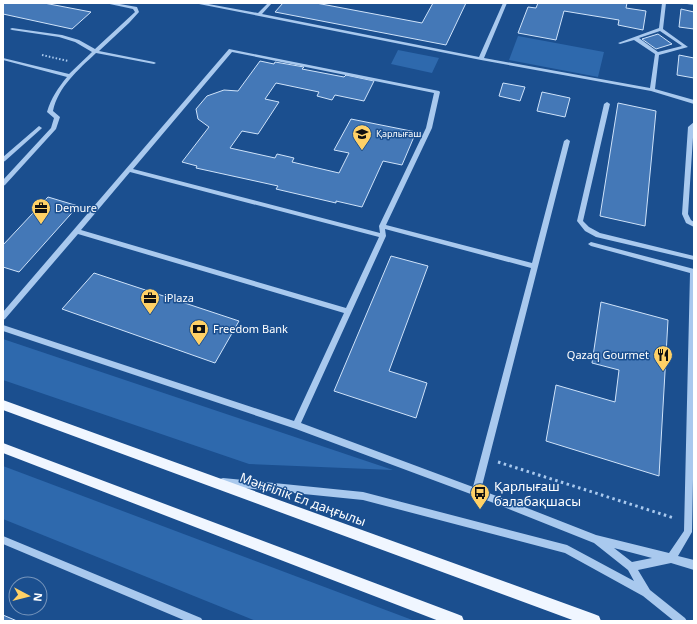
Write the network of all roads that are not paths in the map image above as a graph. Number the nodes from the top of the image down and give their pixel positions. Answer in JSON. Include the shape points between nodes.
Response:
{"nodes":[{"id":1,"x":107,"y":3,"type":"edge"},
{"id":2,"x":196,"y":3,"type":"edge"},
{"id":3,"x":270,"y":3,"type":"edge"},
{"id":4,"x":506,"y":3,"type":"edge"},
{"id":5,"x":664,"y":3,"type":"edge"},
{"id":6,"x":689,"y":3,"type":"edge"},
{"id":7,"x":694,"y":4,"type":"edge"},
{"id":8,"x":259,"y":15,"type":"junction"},
{"id":9,"x":12,"y":29,"type":"dead end"},
{"id":10,"x":661,"y":30,"type":"junction"},
{"id":11,"x":635,"y":38,"type":"junction"},
{"id":12,"x":620,"y":43,"type":"dead end"},
{"id":13,"x":686,"y":47,"type":"junction"},
{"id":14,"x":694,"y":49,"type":"edge"},
{"id":15,"x":96,"y":52,"type":"junction"},
{"id":16,"x":657,"y":54,"type":"junction"},
{"id":17,"x":3,"y":59,"type":"edge"},
{"id":18,"x":481,"y":59,"type":"junction"},
{"id":19,"x":154,"y":63,"type":"dead end"},
{"id":20,"x":70,"y":76,"type":"junction"},
{"id":21,"x":652,"y":90,"type":"junction"},
{"id":22,"x":694,"y":102,"type":"edge"},
{"id":23,"x":607,"y":104,"type":"dead end"},
{"id":24,"x":694,"y":124,"type":"edge"},
{"id":25,"x":40,"y":128,"type":"dead end"},
{"id":26,"x":567,"y":141,"type":"dead end"},
{"id":27,"x":3,"y":160,"type":"edge"},
{"id":28,"x":128,"y":170,"type":"junction"},
{"id":29,"x":3,"y":184,"type":"edge"},
{"id":30,"x":694,"y":225,"type":"edge"},
{"id":31,"x":382,"y":226,"type":"junction"},
{"id":32,"x":77,"y":231,"type":"junction"},
{"id":33,"x":383,"y":236,"type":"junction"},
{"id":34,"x":591,"y":244,"type":"dead end"},
{"id":35,"x":694,"y":258,"type":"edge"},
{"id":36,"x":534,"y":266,"type":"junction"},
{"id":37,"x":694,"y":272,"type":"edge"},
{"id":38,"x":348,"y":311,"type":"junction"},
{"id":39,"x":3,"y":317,"type":"edge"},
{"id":40,"x":3,"y":328,"type":"edge"},
{"id":41,"x":3,"y":405,"type":"edge"},
{"id":42,"x":296,"y":425,"type":"junction"},
{"id":43,"x":3,"y":448,"type":"edge"},
{"id":44,"x":210,"y":481,"type":"junction"},
{"id":45,"x":476,"y":492,"type":"junction"},
{"id":46,"x":596,"y":539,"type":"junction"},
{"id":47,"x":3,"y":540,"type":"edge"},
{"id":48,"x":671,"y":558,"type":"junction"},
{"id":49,"x":694,"y":565,"type":"edge"},
{"id":50,"x":631,"y":567,"type":"junction"},
{"id":51,"x":648,"y":594,"type":"junction"},
{"id":52,"x":198,"y":621,"type":"edge"},
{"id":53,"x":457,"y":621,"type":"edge"},
{"id":54,"x":594,"y":621,"type":"edge"},
{"id":55,"x":682,"y":621,"type":"edge"}],
"edges":[{"from":1,"to":15,"type":"lane","via":[[134,8],[136,12]]},
{"from":2,"to":8,"type":"lane"},
{"from":3,"to":8,"type":"lane"},
{"from":4,"to":18,"type":"lane"},
{"from":5,"to":10,"type":"lane"},
{"from":6,"to":7,"type":"lane"},
{"from":8,"to":18,"type":"lane"},
{"from":9,"to":15,"type":"lane","via":[[60,36],[77,41]]},
{"from":10,"to":11,"type":"lane"},
{"from":10,"to":13,"type":"lane"},
{"from":11,"to":12,"type":"lane"},
{"from":11,"to":16,"type":"lane"},
{"from":13,"to":14,"type":"lane"},
{"from":13,"to":16,"type":"lane"},
{"from":15,"to":19,"type":"lane"},
{"from":15,"to":20,"type":"lane"},
{"from":16,"to":21,"type":"lane"},
{"from":17,"to":20,"type":"lane"},
{"from":18,"to":21,"type":"lane"},
{"from":20,"to":29,"type":"lane","via":[[50,105],[50,112],[57,116],[54,128]]},
{"from":21,"to":22,"type":"lane"},
{"from":23,"to":35,"type":"lane","via":[[580,221],[587,229],[598,235]]},
{"from":24,"to":30,"type":"lane","via":[[691,127],[685,214],[688,221]]},
{"from":25,"to":27,"type":"lane"},
{"from":26,"to":36,"type":"lane"},
{"from":28,"to":31,"type":"lane","via":[[231,50],[437,92],[429,128]]},
{"from":28,"to":32,"type":"lane"},
{"from":28,"to":33,"type":"lane"},
{"from":31,"to":33,"type":"lane"},
{"from":31,"to":36,"type":"lane"},
{"from":32,"to":38,"type":"lane"},
{"from":32,"to":39,"type":"lane"},
{"from":33,"to":38,"type":"lane"},
{"from":34,"to":37,"type":"lane"},
{"from":36,"to":45,"type":"lane"},
{"from":37,"to":48,"type":"lane","via":[[688,532]]},
{"from":38,"to":42,"type":"lane"},
{"from":40,"to":42,"type":"lane"},
{"from":41,"to":44,"type":"main road","name":"Мәңгілік Ел даңғылы"},
{"from":42,"to":45,"type":"lane"},
{"from":43,"to":53,"type":"main road"},
{"from":44,"to":51,"type":"lane","via":[[371,498],[567,549]]},
{"from":44,"to":54,"type":"main road","name":"Мәңгілік Ел даңғылы"},
{"from":45,"to":46,"type":"lane"},
{"from":46,"to":48,"type":"lane"},
{"from":46,"to":50,"type":"lane"},
{"from":47,"to":52,"type":"lane"},
{"from":48,"to":49,"type":"lane"},
{"from":48,"to":50,"type":"lane"},
{"from":50,"to":51,"type":"lane"},
{"from":51,"to":55,"type":"lane"}]}
